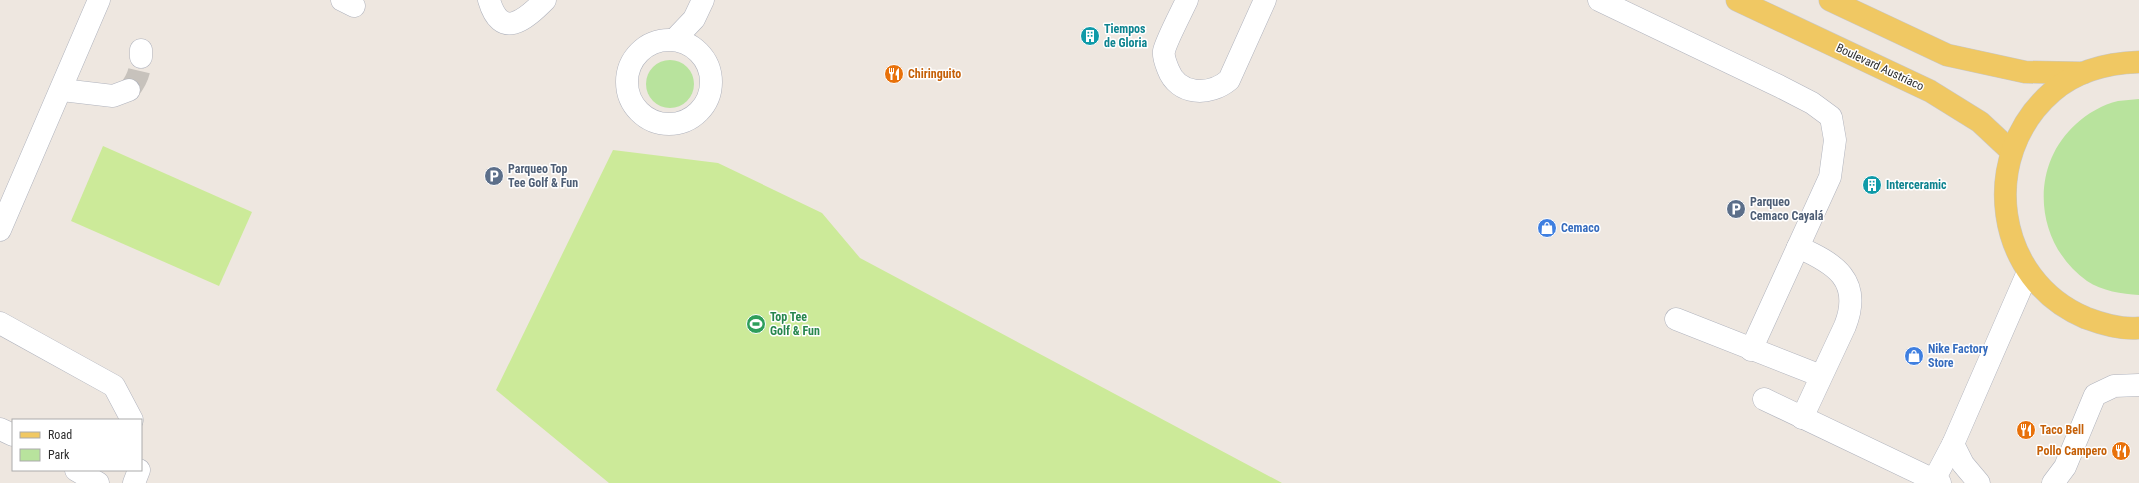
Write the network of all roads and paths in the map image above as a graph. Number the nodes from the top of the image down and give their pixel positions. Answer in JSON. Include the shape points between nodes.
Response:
{"nodes":[{"id":1,"x":99,"y":0,"type":"edge"},
{"id":2,"x":489,"y":0,"type":"edge"},
{"id":3,"x":545,"y":0,"type":"edge"},
{"id":4,"x":704,"y":0,"type":"edge"},
{"id":5,"x":1187,"y":0,"type":"edge"},
{"id":6,"x":1265,"y":0,"type":"edge"},
{"id":7,"x":1599,"y":0,"type":"edge"},
{"id":8,"x":1737,"y":0,"type":"edge"},
{"id":9,"x":1830,"y":0,"type":"edge"},
{"id":10,"x":674,"y":40,"type":"dead end"},
{"id":11,"x":2139,"y":62,"type":"edge"},
{"id":12,"x":2083,"y":73,"type":"junction"},
{"id":13,"x":62,"y":90,"type":"junction"},
{"id":14,"x":129,"y":90,"type":"tunnel mouth"},
{"id":15,"x":2011,"y":151,"type":"junction"},
{"id":16,"x":0,"y":230,"type":"edge"},
{"id":17,"x":1798,"y":247,"type":"junction"},
{"id":18,"x":2028,"y":272,"type":"junction"},
{"id":19,"x":1676,"y":319,"type":"dead end"},
{"id":20,"x":0,"y":323,"type":"edge"},
{"id":21,"x":2137,"y":330,"type":"edge"},
{"id":22,"x":1751,"y":350,"type":"junction"},
{"id":23,"x":1821,"y":376,"type":"junction"},
{"id":24,"x":2139,"y":385,"type":"edge"},
{"id":25,"x":1764,"y":399,"type":"dead end"},
{"id":26,"x":1802,"y":418,"type":"junction"},
{"id":27,"x":131,"y":419,"type":"edge"},
{"id":28,"x":0,"y":429,"type":"edge"},
{"id":29,"x":12,"y":435,"type":"edge"},
{"id":30,"x":1953,"y":444,"type":"junction"},
{"id":31,"x":78,"y":471,"type":"edge"},
{"id":32,"x":139,"y":471,"type":"edge"},
{"id":33,"x":1937,"y":482,"type":"edge"},
{"id":34,"x":98,"y":483,"type":"edge"},
{"id":35,"x":134,"y":483,"type":"edge"},
{"id":36,"x":1979,"y":483,"type":"edge"},
{"id":37,"x":2053,"y":483,"type":"edge"}],
"edges":[{"from":1,"to":13,"type":"street"},
{"from":2,"to":3,"type":"street","via":[[493,13],[500,21],[509,24],[519,23]]},
{"from":4,"to":10,"type":"street","via":[[694,19]]},
{"from":5,"to":6,"type":"street","via":[[1164,51],[1170,73],[1177,82],[1186,89],[1198,92],[1220,87],[1229,80]]},
{"from":7,"to":17,"type":"street","via":[[1779,86],[1812,103],[1831,117],[1836,140],[1830,177]]},
{"from":8,"to":15,"type":"main road","name":"Boulevard Austríaco","via":[[1930,91],[1980,122]]},
{"from":9,"to":12,"type":"main road","via":[[1948,55],[2024,72]]},
{"from":11,"to":12,"type":"main road","via":[[2114,63]]},
{"from":12,"to":15,"type":"main road","via":[[2052,92],[2028,119]]},
{"from":13,"to":14,"type":"street","via":[[113,96]]},
{"from":13,"to":16,"type":"street"},
{"from":15,"to":18,"type":"main road","via":[[2005,193],[2006,213],[2017,255]]},
{"from":17,"to":22,"type":"street"},
{"from":17,"to":23,"type":"street","via":[[1827,260],[1838,269],[1851,300],[1849,315]]},
{"from":18,"to":21,"type":"main road","via":[[2048,295],[2074,313],[2103,325]]},
{"from":18,"to":30,"type":"street"},
{"from":19,"to":22,"type":"street"},
{"from":20,"to":27,"type":"street","via":[[114,386]]},
{"from":22,"to":23,"type":"street"},
{"from":23,"to":26,"type":"street"},
{"from":24,"to":37,"type":"street","via":[[2114,386],[2095,395],[2065,467]]},
{"from":25,"to":26,"type":"street"},
{"from":26,"to":33,"type":"street"},
{"from":28,"to":29,"type":"street"},
{"from":30,"to":33,"type":"street"},
{"from":30,"to":36,"type":"street"},
{"from":31,"to":34,"type":"street"},
{"from":32,"to":35,"type":"street"}]}
